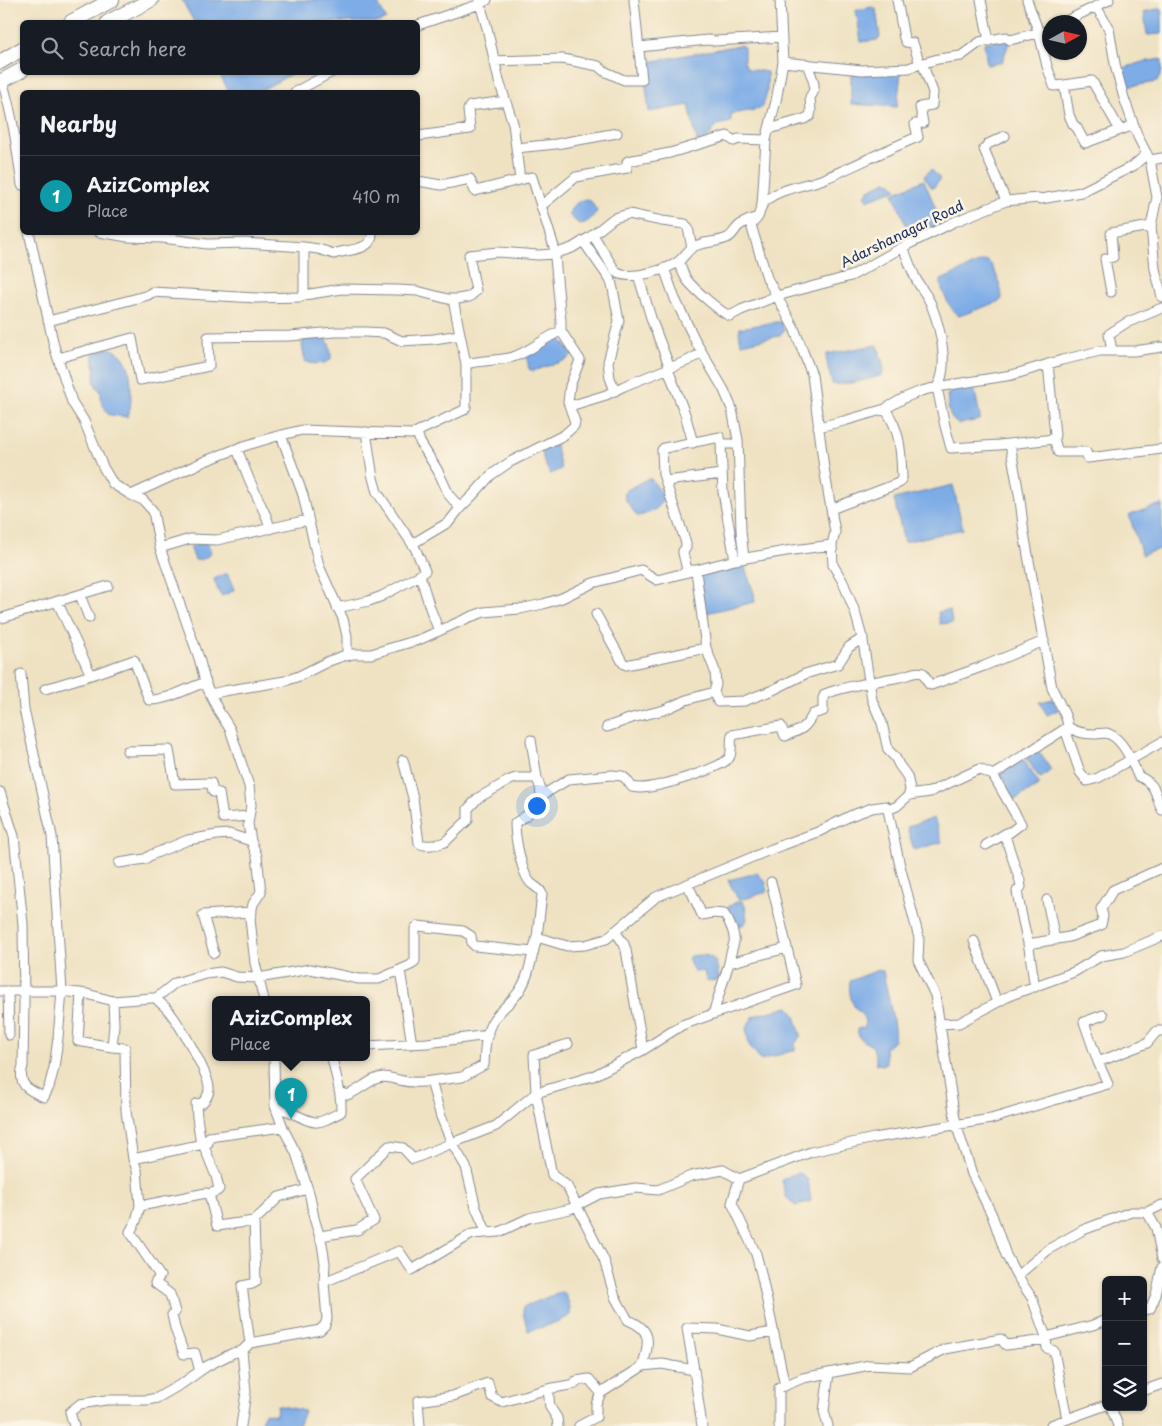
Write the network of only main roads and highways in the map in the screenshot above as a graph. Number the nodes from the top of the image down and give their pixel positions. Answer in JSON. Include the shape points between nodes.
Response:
{"nodes":[{"id":1,"x":112,"y":0,"type":"edge"},
{"id":2,"x":151,"y":0,"type":"edge"},
{"id":3,"x":75,"y":20,"type":"edge"},
{"id":4,"x":112,"y":20,"type":"edge"},
{"id":5,"x":20,"y":50,"type":"edge"},
{"id":6,"x":0,"y":62,"type":"edge"},
{"id":7,"x":20,"y":71,"type":"edge"},
{"id":8,"x":1,"y":81,"type":"edge"}],
"edges":[{"from":1,"to":3,"type":"highway"},
{"from":2,"to":4,"type":"highway"},
{"from":5,"to":6,"type":"highway"},
{"from":7,"to":8,"type":"highway"}]}
